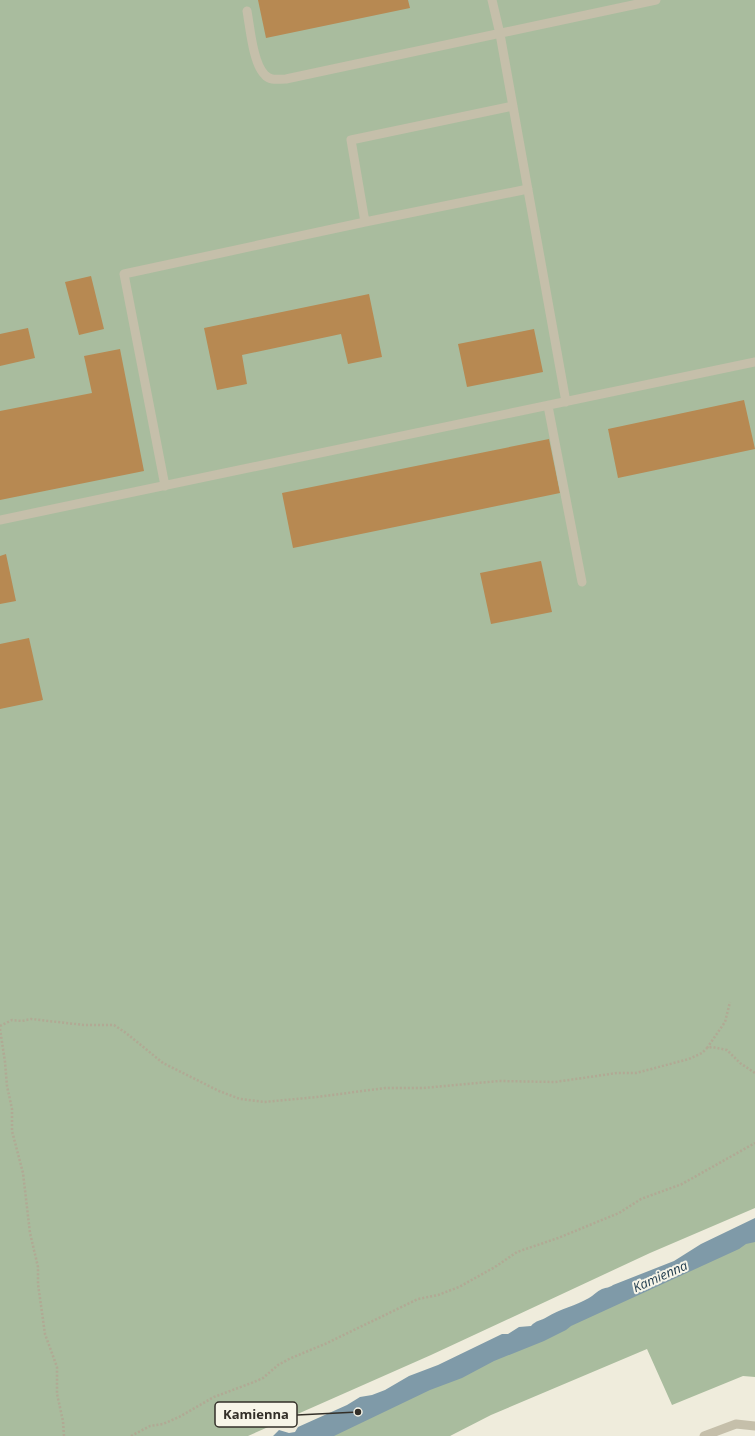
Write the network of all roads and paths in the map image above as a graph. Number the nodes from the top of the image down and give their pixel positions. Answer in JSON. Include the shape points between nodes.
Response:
{"nodes":[{"id":1,"x":492,"y":0,"type":"edge"},
{"id":2,"x":656,"y":0,"type":"edge"},
{"id":3,"x":247,"y":11,"type":"dead end"},
{"id":4,"x":500,"y":34,"type":"junction"},
{"id":5,"x":513,"y":106,"type":"junction"},
{"id":6,"x":528,"y":189,"type":"junction"},
{"id":7,"x":365,"y":222,"type":"junction"},
{"id":8,"x":755,"y":362,"type":"edge"},
{"id":9,"x":566,"y":402,"type":"junction"},
{"id":10,"x":548,"y":406,"type":"junction"},
{"id":11,"x":165,"y":486,"type":"junction"},
{"id":12,"x":0,"y":520,"type":"edge"},
{"id":13,"x":582,"y":582,"type":"dead end"},
{"id":14,"x":730,"y":1002,"type":"dead end"},
{"id":15,"x":0,"y":1028,"type":"edge"},
{"id":16,"x":707,"y":1048,"type":"junction"},
{"id":17,"x":755,"y":1073,"type":"edge"},
{"id":18,"x":755,"y":1143,"type":"edge"},
{"id":19,"x":755,"y":1426,"type":"edge"},
{"id":20,"x":64,"y":1436,"type":"edge"},
{"id":21,"x":131,"y":1436,"type":"edge"},
{"id":22,"x":704,"y":1436,"type":"edge"}],
"edges":[{"from":1,"to":4,"type":"lane"},
{"from":2,"to":4,"type":"lane"},
{"from":3,"to":4,"type":"lane","via":[[258,63],[265,75],[273,80]]},
{"from":4,"to":5,"type":"lane"},
{"from":5,"to":6,"type":"lane"},
{"from":5,"to":7,"type":"lane","via":[[351,140]]},
{"from":6,"to":7,"type":"lane"},
{"from":6,"to":9,"type":"lane"},
{"from":7,"to":11,"type":"lane","via":[[124,274]]},
{"from":8,"to":9,"type":"lane"},
{"from":9,"to":10,"type":"lane"},
{"from":10,"to":11,"type":"lane"},
{"from":10,"to":13,"type":"lane"},
{"from":11,"to":12,"type":"lane"},
{"from":14,"to":16,"type":"path","via":[[725,1022]]},
{"from":15,"to":16,"type":"path","via":[[12,1020],[31,1019],[84,1026],[114,1025],[163,1063],[240,1099],[264,1102],[385,1088],[555,1082],[617,1073],[636,1073],[689,1059]]},
{"from":15,"to":20,"type":"path","via":[[12,1109],[12,1131],[23,1173],[30,1233],[38,1267],[45,1334],[57,1367],[57,1394],[64,1421]]},
{"from":16,"to":17,"type":"path","via":[[727,1050]]},
{"from":18,"to":21,"type":"path","via":[[687,1181],[641,1199],[619,1214],[517,1252],[459,1287],[418,1299],[290,1358],[263,1378],[214,1397],[178,1417],[163,1424],[150,1426]]},
{"from":19,"to":22,"type":"lane","via":[[736,1424]]}]}
